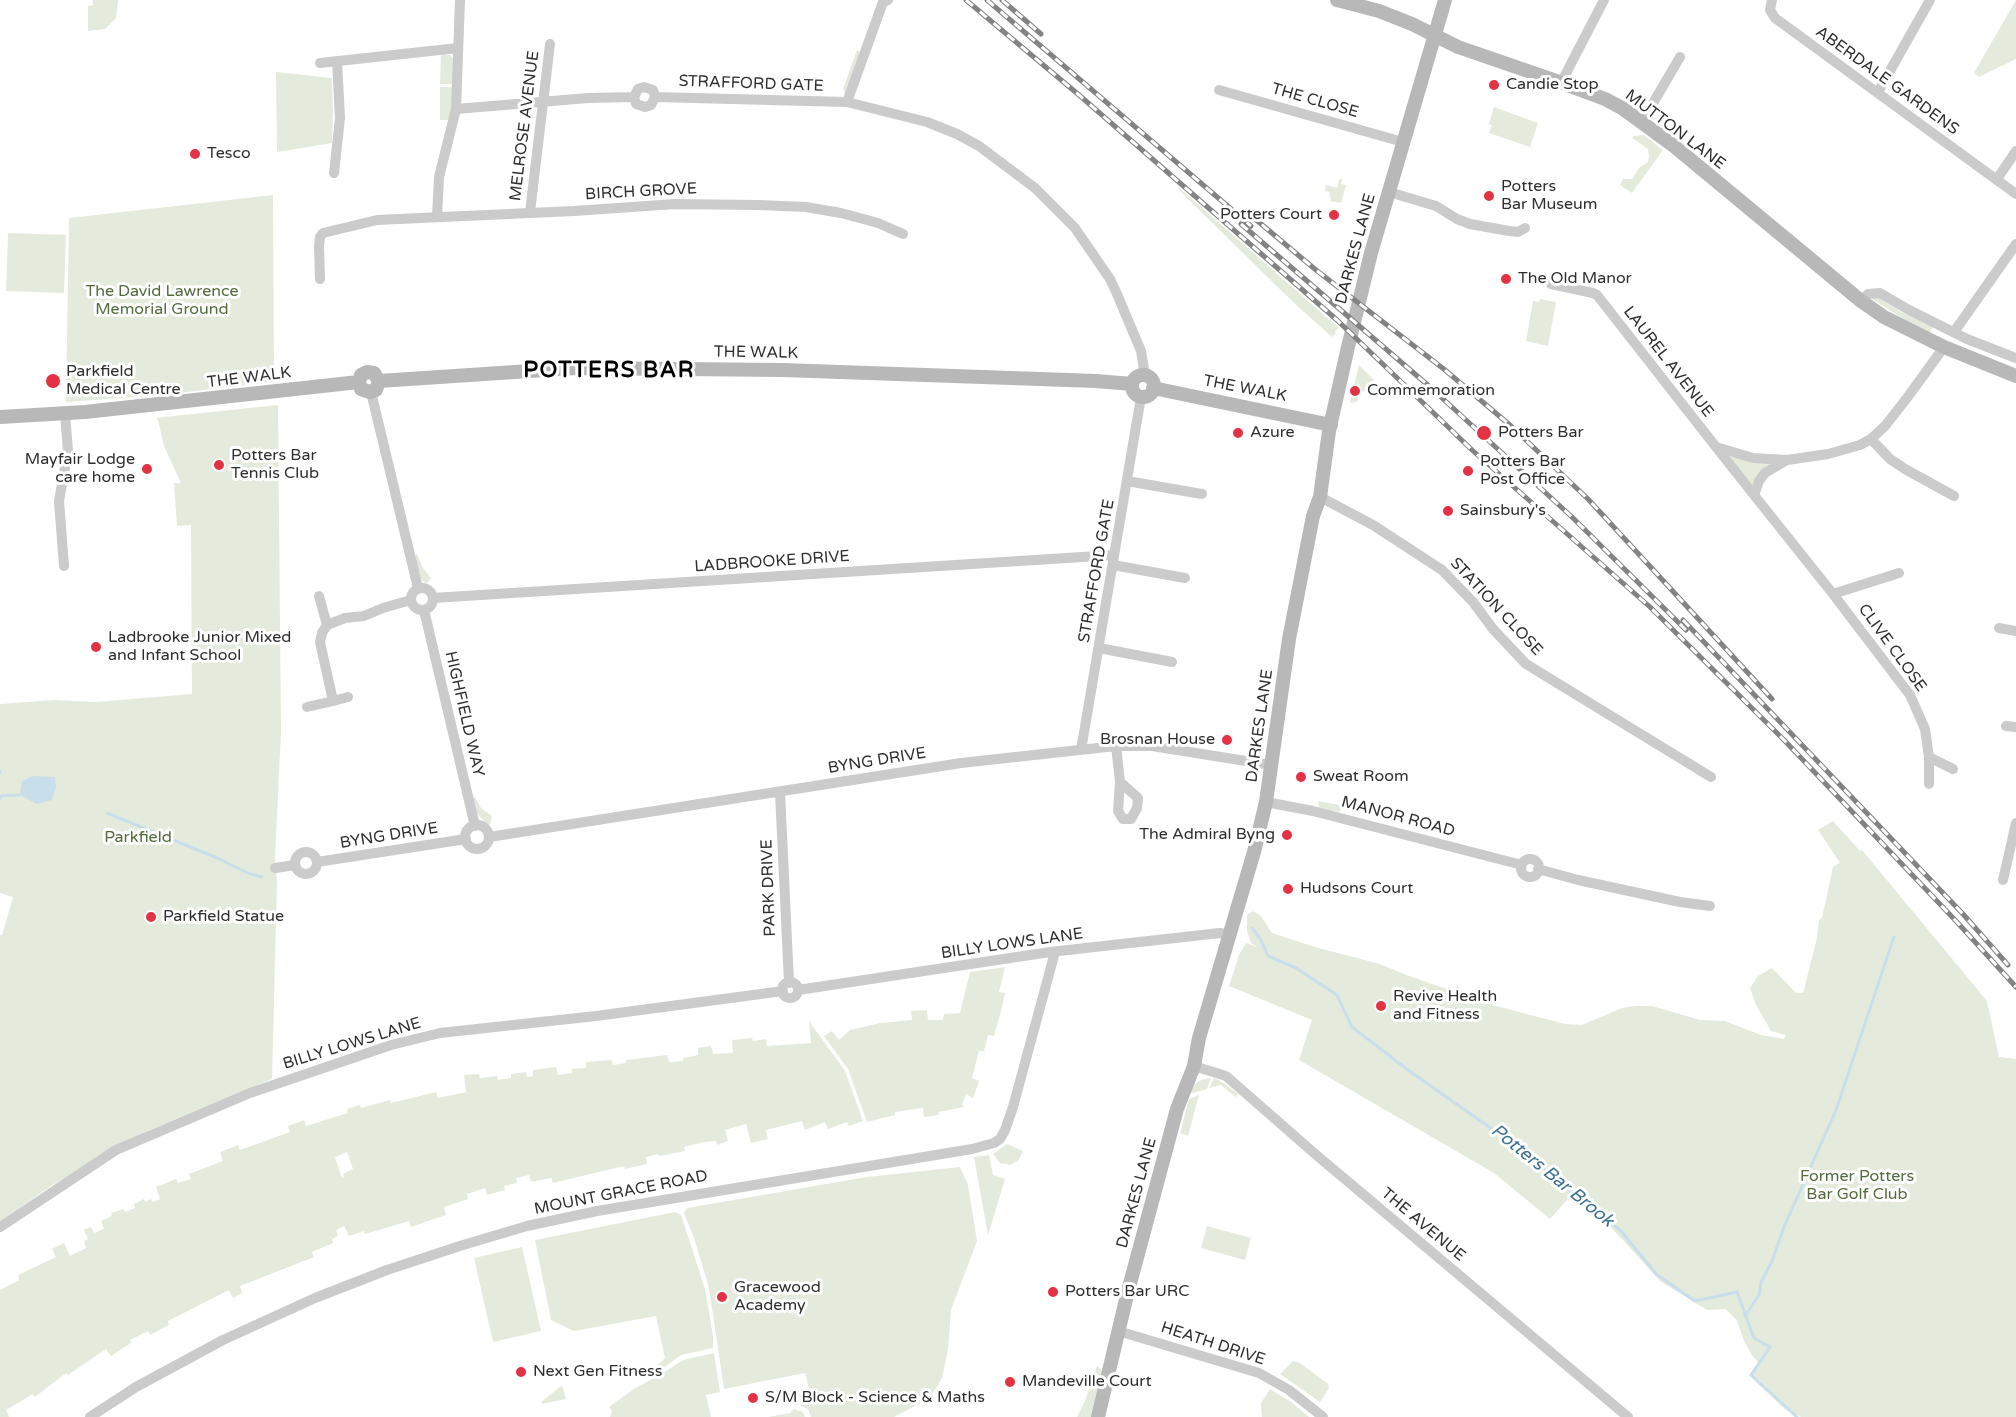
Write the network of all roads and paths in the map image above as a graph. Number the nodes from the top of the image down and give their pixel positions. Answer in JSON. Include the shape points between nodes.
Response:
{"nodes":[{"id":1,"x":460,"y":0,"type":"edge"},
{"id":2,"x":1337,"y":0,"type":"edge"},
{"id":3,"x":1445,"y":0,"type":"edge"},
{"id":4,"x":1604,"y":0,"type":"edge"},
{"id":5,"x":1772,"y":0,"type":"edge"},
{"id":6,"x":1930,"y":0,"type":"edge"},
{"id":7,"x":883,"y":1,"type":"edge"},
{"id":8,"x":1434,"y":35,"type":"junction"},
{"id":9,"x":550,"y":44,"type":"dead end"},
{"id":10,"x":458,"y":48,"type":"junction"},
{"id":11,"x":1680,"y":57,"type":"dead end"},
{"id":12,"x":337,"y":61,"type":"junction"},
{"id":13,"x":320,"y":63,"type":"dead end"},
{"id":14,"x":1562,"y":83,"type":"junction"},
{"id":15,"x":1219,"y":90,"type":"dead end"},
{"id":16,"x":1878,"y":92,"type":"junction"},
{"id":17,"x":544,"y":102,"type":"junction"},
{"id":18,"x":847,"y":102,"type":"junction"},
{"id":19,"x":456,"y":109,"type":"junction"},
{"id":20,"x":1642,"y":122,"type":"junction"},
{"id":21,"x":1403,"y":142,"type":"junction"},
{"id":22,"x":2016,"y":152,"type":"edge"},
{"id":23,"x":334,"y":173,"type":"dead end"},
{"id":24,"x":1997,"y":179,"type":"junction"},
{"id":25,"x":1389,"y":192,"type":"junction"},
{"id":26,"x":2016,"y":194,"type":"edge"},
{"id":27,"x":530,"y":212,"type":"junction"},
{"id":28,"x":437,"y":216,"type":"junction"},
{"id":29,"x":1526,"y":228,"type":"dead end"},
{"id":30,"x":903,"y":234,"type":"dead end"},
{"id":31,"x":2016,"y":244,"type":"edge"},
{"id":32,"x":320,"y":279,"type":"dead end"},
{"id":33,"x":1551,"y":284,"type":"dead end"},
{"id":34,"x":1861,"y":301,"type":"junction"},
{"id":35,"x":1954,"y":332,"type":"junction"},
{"id":36,"x":1944,"y":347,"type":"junction"},
{"id":37,"x":2016,"y":358,"type":"edge"},
{"id":38,"x":1145,"y":375,"type":"junction"},
{"id":39,"x":2016,"y":376,"type":"edge"},
{"id":40,"x":1132,"y":384,"type":"junction"},
{"id":41,"x":375,"y":386,"type":"junction"},
{"id":42,"x":1153,"y":388,"type":"junction"},
{"id":43,"x":1141,"y":397,"type":"junction"},
{"id":44,"x":64,"y":414,"type":"junction"},
{"id":45,"x":0,"y":417,"type":"edge"},
{"id":46,"x":1331,"y":425,"type":"junction"},
{"id":47,"x":1871,"y":439,"type":"junction"},
{"id":48,"x":1716,"y":447,"type":"junction"},
{"id":49,"x":1787,"y":460,"type":"junction"},
{"id":50,"x":1127,"y":481,"type":"junction"},
{"id":51,"x":1202,"y":494,"type":"dead end"},
{"id":52,"x":1754,"y":495,"type":"junction"},
{"id":53,"x":1954,"y":496,"type":"dead end"},
{"id":54,"x":1320,"y":497,"type":"junction"},
{"id":55,"x":1113,"y":560,"type":"junction"},
{"id":56,"x":64,"y":566,"type":"dead end"},
{"id":57,"x":1899,"y":573,"type":"dead end"},
{"id":58,"x":1185,"y":578,"type":"dead end"},
{"id":59,"x":418,"y":588,"type":"junction"},
{"id":60,"x":1833,"y":594,"type":"junction"},
{"id":61,"x":319,"y":596,"type":"dead end"},
{"id":62,"x":433,"y":598,"type":"junction"},
{"id":63,"x":411,"y":600,"type":"junction"},
{"id":64,"x":424,"y":610,"type":"junction"},
{"id":65,"x":327,"y":625,"type":"junction"},
{"id":66,"x":1999,"y":628,"type":"dead end"},
{"id":67,"x":2016,"y":631,"type":"edge"},
{"id":68,"x":1099,"y":648,"type":"junction"},
{"id":69,"x":1172,"y":662,"type":"dead end"},
{"id":70,"x":348,"y":698,"type":"dead end"},
{"id":71,"x":333,"y":701,"type":"junction"},
{"id":72,"x":307,"y":707,"type":"dead end"},
{"id":73,"x":1116,"y":746,"type":"junction"},
{"id":74,"x":1081,"y":750,"type":"junction"},
{"id":75,"x":1929,"y":757,"type":"junction"},
{"id":76,"x":1271,"y":765,"type":"junction"},
{"id":77,"x":1953,"y":769,"type":"dead end"},
{"id":78,"x":1711,"y":777,"type":"dead end"},
{"id":79,"x":1120,"y":782,"type":"dead end"},
{"id":80,"x":1929,"y":784,"type":"dead end"},
{"id":81,"x":780,"y":792,"type":"junction"},
{"id":82,"x":1266,"y":802,"type":"junction"},
{"id":83,"x":2016,"y":823,"type":"edge"},
{"id":84,"x":475,"y":826,"type":"junction"},
{"id":85,"x":489,"y":837,"type":"junction"},
{"id":86,"x":466,"y":839,"type":"junction"},
{"id":87,"x":317,"y":862,"type":"junction"},
{"id":88,"x":295,"y":865,"type":"junction"},
{"id":89,"x":275,"y":868,"type":"dead end"},
{"id":90,"x":2008,"y":874,"type":"edge"},
{"id":91,"x":1710,"y":906,"type":"dead end"},
{"id":92,"x":1229,"y":935,"type":"junction"},
{"id":93,"x":1055,"y":952,"type":"junction"},
{"id":94,"x":790,"y":988,"type":"junction"},
{"id":95,"x":1194,"y":1066,"type":"junction"},
{"id":96,"x":0,"y":1227,"type":"edge"},
{"id":97,"x":1118,"y":1330,"type":"junction"},
{"id":98,"x":90,"y":1417,"type":"edge"},
{"id":99,"x":1098,"y":1417,"type":"edge"},
{"id":100,"x":1323,"y":1417,"type":"edge"},
{"id":101,"x":1628,"y":1417,"type":"edge"}],
"edges":[{"from":1,"to":10,"type":"street"},
{"from":2,"to":8,"type":"street","name":"MUTTON LANE","via":[[1378,11]]},
{"from":3,"to":8,"type":"street","name":"DARKES LANE"},
{"from":4,"to":14,"type":"street"},
{"from":5,"to":16,"type":"street","name":"ABERDALE GARDENS","via":[[1770,10],[1775,18]]},
{"from":6,"to":16,"type":"street"},
{"from":7,"to":18,"type":"street","name":"STRAFFORD GATE"},
{"from":8,"to":14,"type":"street","name":"MUTTON LANE"},
{"from":8,"to":21,"type":"street","name":"DARKES LANE"},
{"from":9,"to":17,"type":"street","name":"MELROSE AVENUE"},
{"from":10,"to":12,"type":"street"},
{"from":10,"to":19,"type":"street"},
{"from":11,"to":20,"type":"street"},
{"from":12,"to":13,"type":"street"},
{"from":12,"to":23,"type":"street","via":[[340,118]]},
{"from":14,"to":20,"type":"street","name":"MUTTON LANE","via":[[1605,99]]},
{"from":15,"to":21,"type":"street","name":"THE CLOSE"},
{"from":16,"to":24,"type":"street","name":"ABERDALE GARDENS"},
{"from":17,"to":18,"type":"street","name":"STRAFFORD GATE","via":[[634,97],[636,104],[645,107],[655,97]]},
{"from":17,"to":19,"type":"street","name":"STRAFFORD GATE"},
{"from":17,"to":27,"type":"street","name":"MELROSE AVENUE"},
{"from":18,"to":38,"type":"street","name":"STRAFFORD GATE","via":[[927,122],[957,134],[993,155],[1035,188],[1075,228],[1110,279],[1141,351]]},
{"from":19,"to":28,"type":"street","via":[[439,177]]},
{"from":20,"to":34,"type":"street","name":"MUTTON LANE"},
{"from":21,"to":25,"type":"street","name":"DARKES LANE"},
{"from":22,"to":24,"type":"street"},
{"from":24,"to":26,"type":"street","name":"ABERDALE GARDENS"},
{"from":25,"to":29,"type":"street","via":[[1436,206],[1470,224],[1518,232]]},
{"from":25,"to":46,"type":"street","name":"DARKES LANE"},
{"from":27,"to":28,"type":"street","name":"BIRCH GROVE"},
{"from":27,"to":30,"type":"street","name":"BIRCH GROVE","via":[[689,203],[806,207],[878,223]]},
{"from":28,"to":32,"type":"street","name":"BIRCH GROVE","via":[[377,220],[323,232],[319,246]]},
{"from":31,"to":35,"type":"street"},
{"from":33,"to":48,"type":"street","name":"LAUREL AVENUE","via":[[1597,295]]},
{"from":34,"to":35,"type":"street","via":[[1868,294],[1880,292]]},
{"from":34,"to":36,"type":"street","name":"MUTTON LANE"},
{"from":35,"to":37,"type":"street"},
{"from":36,"to":39,"type":"street","name":"MUTTON LANE"},
{"from":36,"to":47,"type":"street"},
{"from":38,"to":40,"type":"street","via":[[1136,377]]},
{"from":38,"to":42,"type":"street","via":[[1151,379]]},
{"from":40,"to":41,"type":"street","name":"THE WALK","via":[[795,370],[584,368],[525,370]]},
{"from":40,"to":43,"type":"street","via":[[1134,393]]},
{"from":41,"to":44,"type":"street","name":"THE WALK","via":[[374,373],[367,372],[359,382]]},
{"from":41,"to":59,"type":"street"},
{"from":42,"to":43,"type":"street"},
{"from":42,"to":46,"type":"street","name":"THE WALK"},
{"from":43,"to":50,"type":"street","name":"STRAFFORD GATE"},
{"from":44,"to":45,"type":"street","name":"THE WALK"},
{"from":44,"to":56,"type":"street","via":[[68,451],[59,473]]},
{"from":46,"to":54,"type":"street","name":"DARKES LANE"},
{"from":47,"to":49,"type":"street","via":[[1828,454]]},
{"from":47,"to":53,"type":"street","via":[[1898,464]]},
{"from":48,"to":49,"type":"street","via":[[1753,458]]},
{"from":48,"to":52,"type":"street","name":"LAUREL AVENUE"},
{"from":49,"to":52,"type":"street","via":[[1765,473]]},
{"from":50,"to":51,"type":"street"},
{"from":50,"to":55,"type":"street","name":"STRAFFORD GATE"},
{"from":52,"to":60,"type":"street","name":"CLIVE CLOSE"},
{"from":54,"to":76,"type":"street","name":"DARKES LANE","via":[[1289,639]]},
{"from":54,"to":78,"type":"street","name":"STATION CLOSE","via":[[1442,570],[1526,664]]},
{"from":55,"to":58,"type":"street","name":"LADBROOKE DRIVE"},
{"from":55,"to":62,"type":"street","name":"LADBROOKE DRIVE"},
{"from":55,"to":68,"type":"street","name":"STRAFFORD GATE"},
{"from":57,"to":60,"type":"street","name":"CLIVE CLOSE"},
{"from":59,"to":62,"type":"street","via":[[427,589]]},
{"from":59,"to":63,"type":"street"},
{"from":60,"to":75,"type":"street","name":"CLIVE CLOSE","via":[[1910,695],[1925,729]]},
{"from":61,"to":65,"type":"street"},
{"from":62,"to":64,"type":"street"},
{"from":63,"to":64,"type":"street","via":[[416,608]]},
{"from":63,"to":65,"type":"street"},
{"from":64,"to":84,"type":"street","name":"HIGHFIELD WAY"},
{"from":65,"to":71,"type":"street","via":[[320,642]]},
{"from":66,"to":67,"type":"street"},
{"from":68,"to":69,"type":"street"},
{"from":68,"to":74,"type":"street","name":"STRAFFORD GATE"},
{"from":70,"to":71,"type":"street"},
{"from":71,"to":72,"type":"street"},
{"from":73,"to":74,"type":"street","name":"BYNG DRIVE"},
{"from":73,"to":76,"type":"street","name":"BYNG DRIVE","via":[[1152,746]]},
{"from":73,"to":79,"type":"street"},
{"from":74,"to":81,"type":"street","name":"BYNG DRIVE","via":[[961,763]]},
{"from":75,"to":77,"type":"street"},
{"from":75,"to":80,"type":"street","name":"CLIVE CLOSE"},
{"from":76,"to":82,"type":"street","name":"DARKES LANE"},
{"from":81,"to":85,"type":"street","name":"BYNG DRIVE"},
{"from":81,"to":94,"type":"street","name":"PARK DRIVE"},
{"from":82,"to":91,"type":"street","name":"MANOR ROAD","via":[[1522,865],[1521,871],[1528,877],[1536,875],[1538,869]]},
{"from":82,"to":92,"type":"street","name":"DARKES LANE"},
{"from":83,"to":90,"type":"street"},
{"from":84,"to":85,"type":"street","via":[[484,827]]},
{"from":84,"to":86,"type":"street","via":[[467,832]]},
{"from":85,"to":86,"type":"street","via":[[484,847],[477,849],[469,846]]},
{"from":86,"to":87,"type":"street","name":"BYNG DRIVE"},
{"from":87,"to":88,"type":"street","name":"BYNG DRIVE","via":[[309,874],[302,874]]},
{"from":87,"to":88,"type":"street","name":"BYNG DRIVE","via":[[304,852],[296,858]]},
{"from":88,"to":89,"type":"street","name":"BYNG DRIVE"},
{"from":92,"to":93,"type":"street","name":"BILLY LOWS LANE"},
{"from":92,"to":95,"type":"street","name":"DARKES LANE"},
{"from":93,"to":94,"type":"street","name":"BILLY LOWS LANE"},
{"from":93,"to":98,"type":"street","name":"MOUNT GRACE ROAD","via":[[1013,1107],[1005,1130],[994,1143],[597,1210],[474,1242],[315,1298],[223,1340]]},
{"from":94,"to":96,"type":"street","name":"BILLY LOWS LANE","via":[[596,1016],[440,1033],[391,1045],[250,1093],[116,1150]]},
{"from":95,"to":97,"type":"street","name":"DARKES LANE","via":[[1177,1109]]},
{"from":95,"to":101,"type":"street","name":"THE AVENUE","via":[[1226,1076]]},
{"from":97,"to":99,"type":"street","name":"DARKES LANE"},
{"from":97,"to":100,"type":"street","name":"HEATH DRIVE","via":[[1259,1373]]}]}
